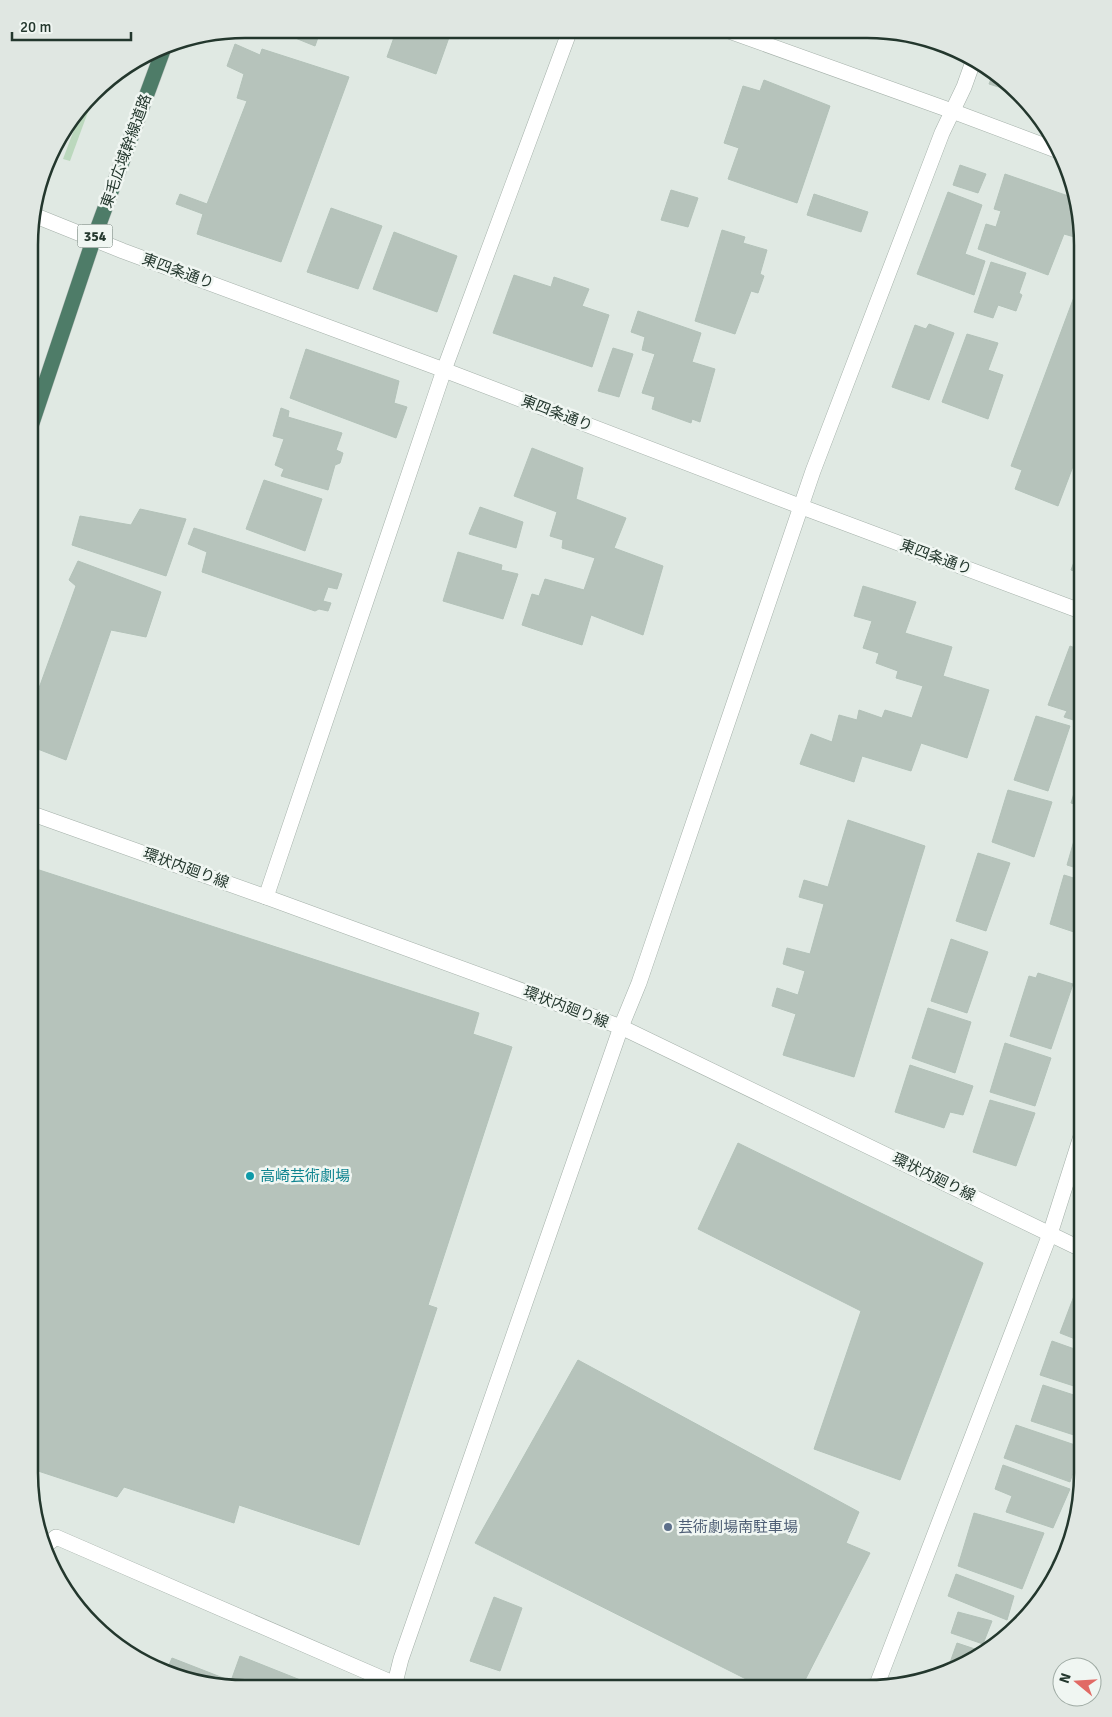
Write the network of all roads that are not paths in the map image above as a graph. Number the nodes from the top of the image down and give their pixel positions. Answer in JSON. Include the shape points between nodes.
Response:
{"nodes":[{"id":1,"x":567,"y":38,"type":"edge"},
{"id":2,"x":748,"y":38,"type":"edge"},
{"id":3,"x":161,"y":55,"type":"edge"},
{"id":4,"x":972,"y":65,"type":"edge"},
{"id":5,"x":952,"y":111,"type":"junction"},
{"id":6,"x":1051,"y":148,"type":"edge"},
{"id":7,"x":39,"y":217,"type":"edge"},
{"id":8,"x":94,"y":238,"type":"junction"},
{"id":9,"x":444,"y":370,"type":"junction"},
{"id":10,"x":38,"y":405,"type":"edge"},
{"id":11,"x":802,"y":507,"type":"junction"},
{"id":12,"x":1075,"y":609,"type":"edge"},
{"id":13,"x":38,"y":815,"type":"edge"},
{"id":14,"x":266,"y":897,"type":"junction"},
{"id":15,"x":622,"y":1027,"type":"junction"},
{"id":16,"x":1075,"y":1155,"type":"edge"},
{"id":17,"x":1050,"y":1234,"type":"junction"},
{"id":18,"x":1075,"y":1246,"type":"edge"},
{"id":19,"x":50,"y":1542,"type":"edge"},
{"id":20,"x":879,"y":1679,"type":"edge"},
{"id":21,"x":383,"y":1680,"type":"edge"},
{"id":22,"x":398,"y":1680,"type":"edge"}],
"edges":[{"from":1,"to":9,"type":"street"},
{"from":2,"to":5,"type":"street"},
{"from":3,"to":8,"type":"highway","name":"東毛広域幹線道路","number":"354"},
{"from":4,"to":5,"type":"street"},
{"from":5,"to":6,"type":"street"},
{"from":5,"to":11,"type":"street","via":[[820,452]]},
{"from":7,"to":8,"type":"street","name":"東四条通り"},
{"from":8,"to":9,"type":"street","name":"東四条通り"},
{"from":8,"to":10,"type":"highway","name":"東毛広域幹線道路","number":"354"},
{"from":9,"to":11,"type":"street","name":"東四条通り"},
{"from":9,"to":14,"type":"street"},
{"from":11,"to":12,"type":"street","name":"東四条通り"},
{"from":11,"to":15,"type":"street"},
{"from":13,"to":14,"type":"street","name":"環状内廻り線"},
{"from":14,"to":15,"type":"street","name":"環状内廻り線"},
{"from":15,"to":17,"type":"street","name":"環状内廻り線"},
{"from":15,"to":22,"type":"street","via":[[407,1640]]},
{"from":16,"to":17,"type":"street"},
{"from":17,"to":18,"type":"street","name":"環状内廻り線"},
{"from":17,"to":20,"type":"street"},
{"from":19,"to":21,"type":"street","via":[[56,1537]]}]}
